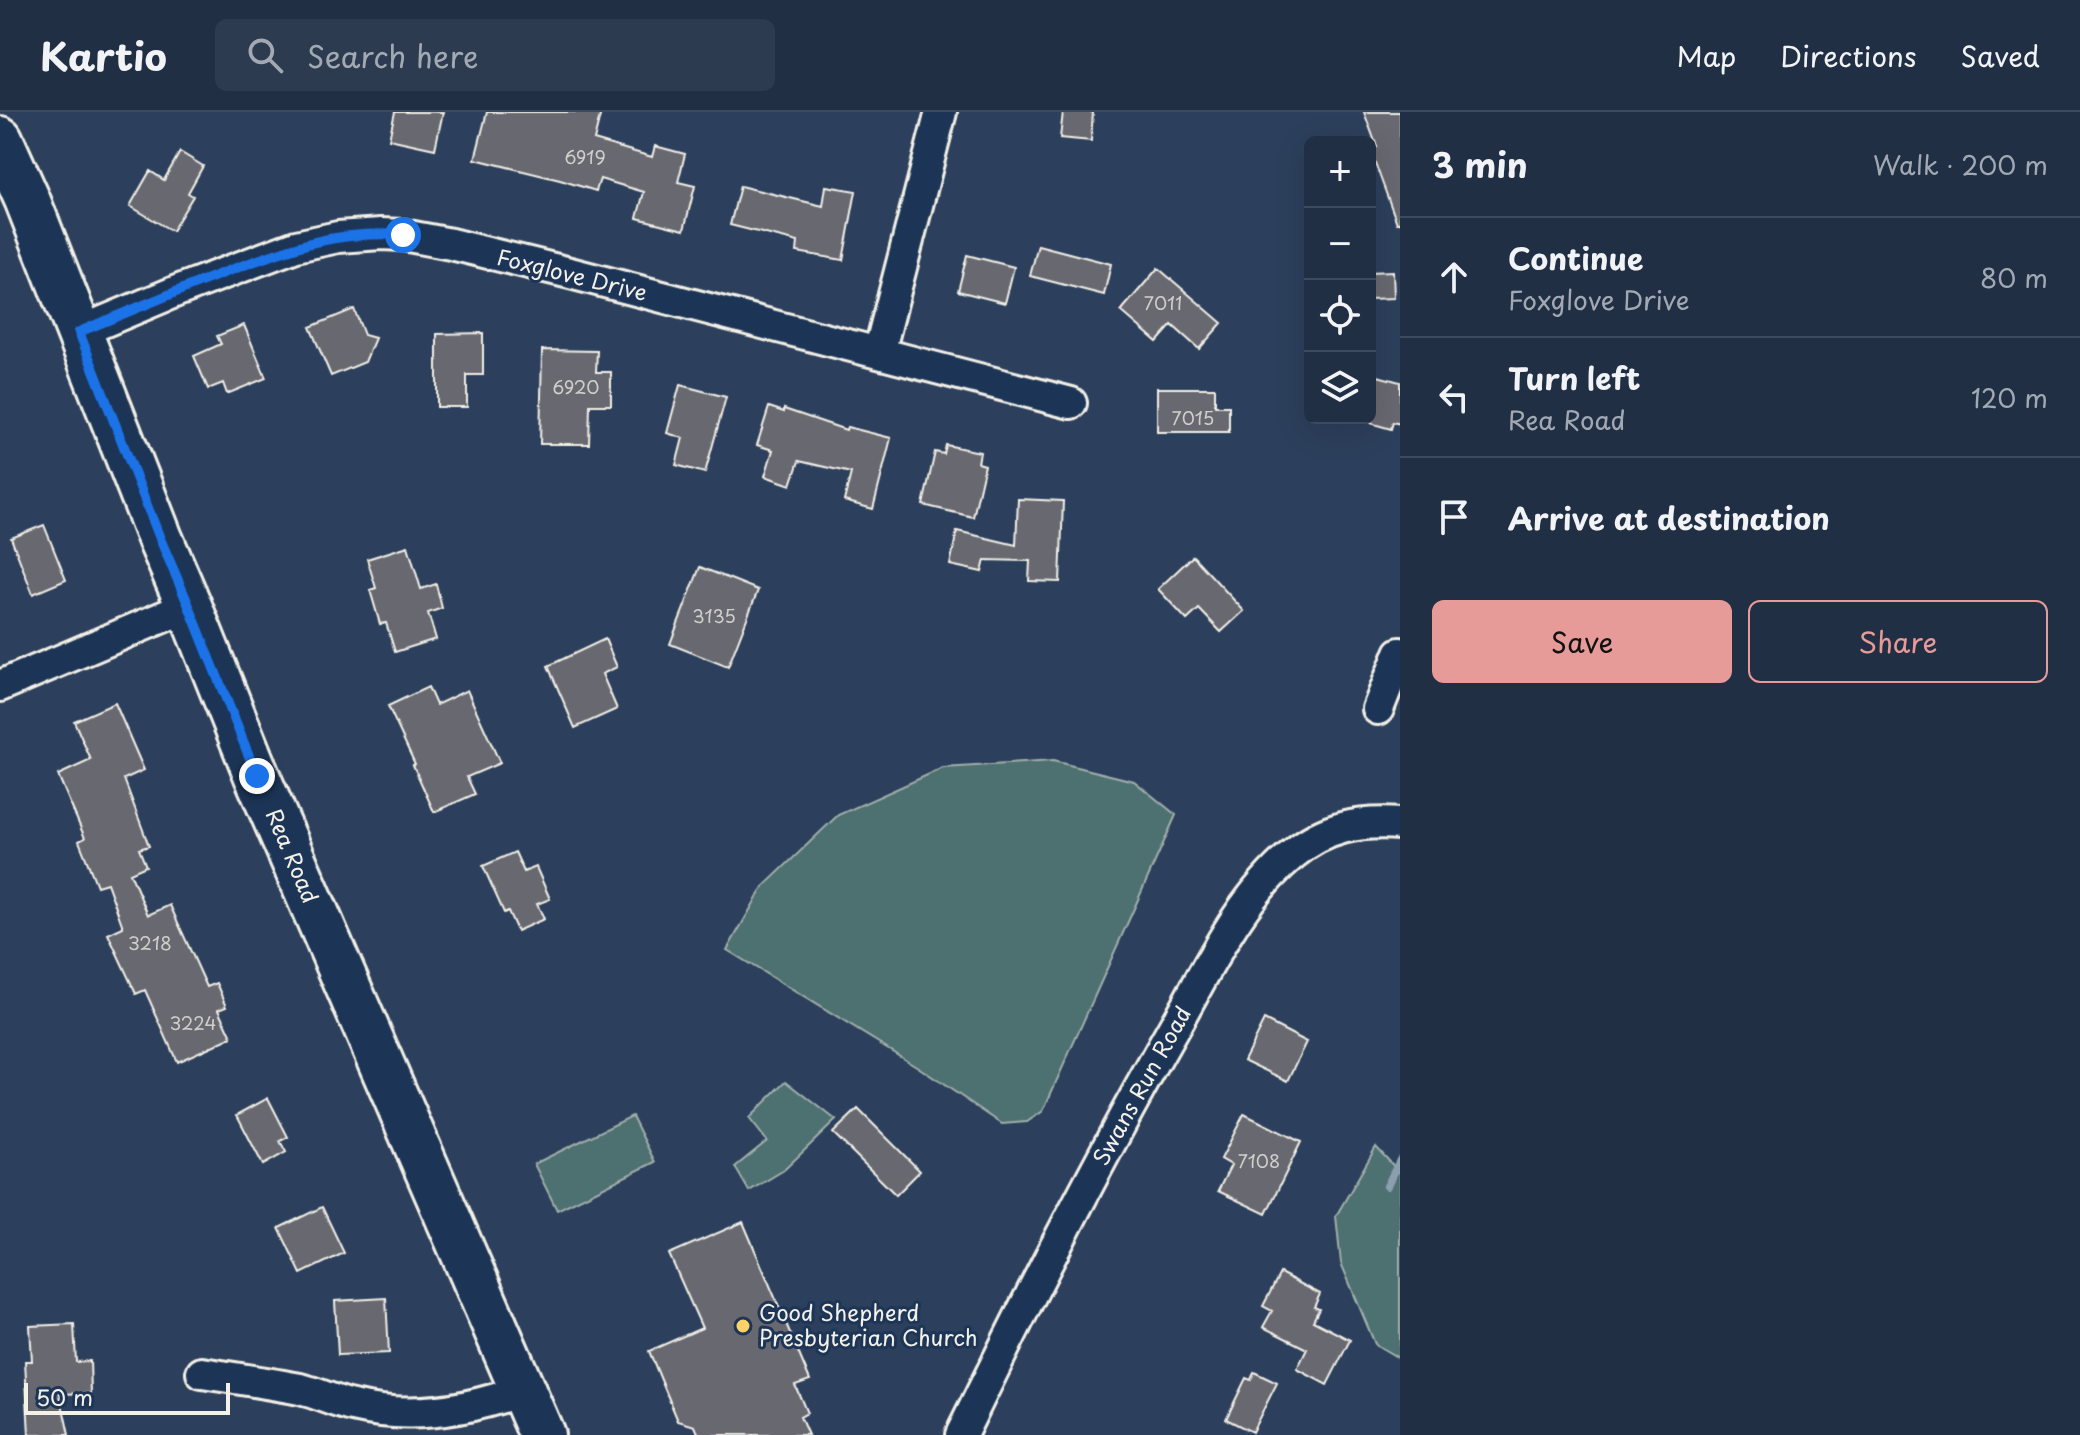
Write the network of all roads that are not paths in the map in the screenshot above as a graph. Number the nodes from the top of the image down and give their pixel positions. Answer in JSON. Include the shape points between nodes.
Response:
{"nodes":[{"id":1,"x":941,"y":112,"type":"edge"},
{"id":2,"x":0,"y":139,"type":"edge"},
{"id":3,"x":79,"y":332,"type":"junction"},
{"id":4,"x":879,"y":353,"type":"junction"},
{"id":5,"x":1071,"y":403,"type":"dead end"},
{"id":6,"x":189,"y":606,"type":"junction"},
{"id":7,"x":1400,"y":653,"type":"edge"},
{"id":8,"x":0,"y":686,"type":"edge"},
{"id":9,"x":1378,"y":709,"type":"dead end"},
{"id":10,"x":1400,"y":824,"type":"edge"},
{"id":11,"x":202,"y":1373,"type":"dead end"},
{"id":12,"x":523,"y":1390,"type":"junction"},
{"id":13,"x":542,"y":1435,"type":"edge"},
{"id":14,"x":961,"y":1435,"type":"edge"}],
"edges":[{"from":1,"to":4,"type":"street"},
{"from":2,"to":3,"type":"main road","name":"Rea Road"},
{"from":3,"to":4,"type":"street","name":"Foxglove Drive","via":[[296,246],[381,234],[451,244]]},
{"from":3,"to":6,"type":"main road","name":"Rea Road"},
{"from":4,"to":5,"type":"street","name":"Foxglove Drive"},
{"from":6,"to":8,"type":"street"},
{"from":6,"to":12,"type":"main road","name":"Rea Road","via":[[257,776]]},
{"from":7,"to":9,"type":"street"},
{"from":10,"to":14,"type":"street","name":"Swans Run Road","via":[[1356,824],[1320,836],[1291,855],[1248,903],[1161,1050]]},
{"from":11,"to":12,"type":"street","via":[[304,1390],[397,1414],[479,1404]]},
{"from":12,"to":13,"type":"main road","name":"Rea Road"}]}
